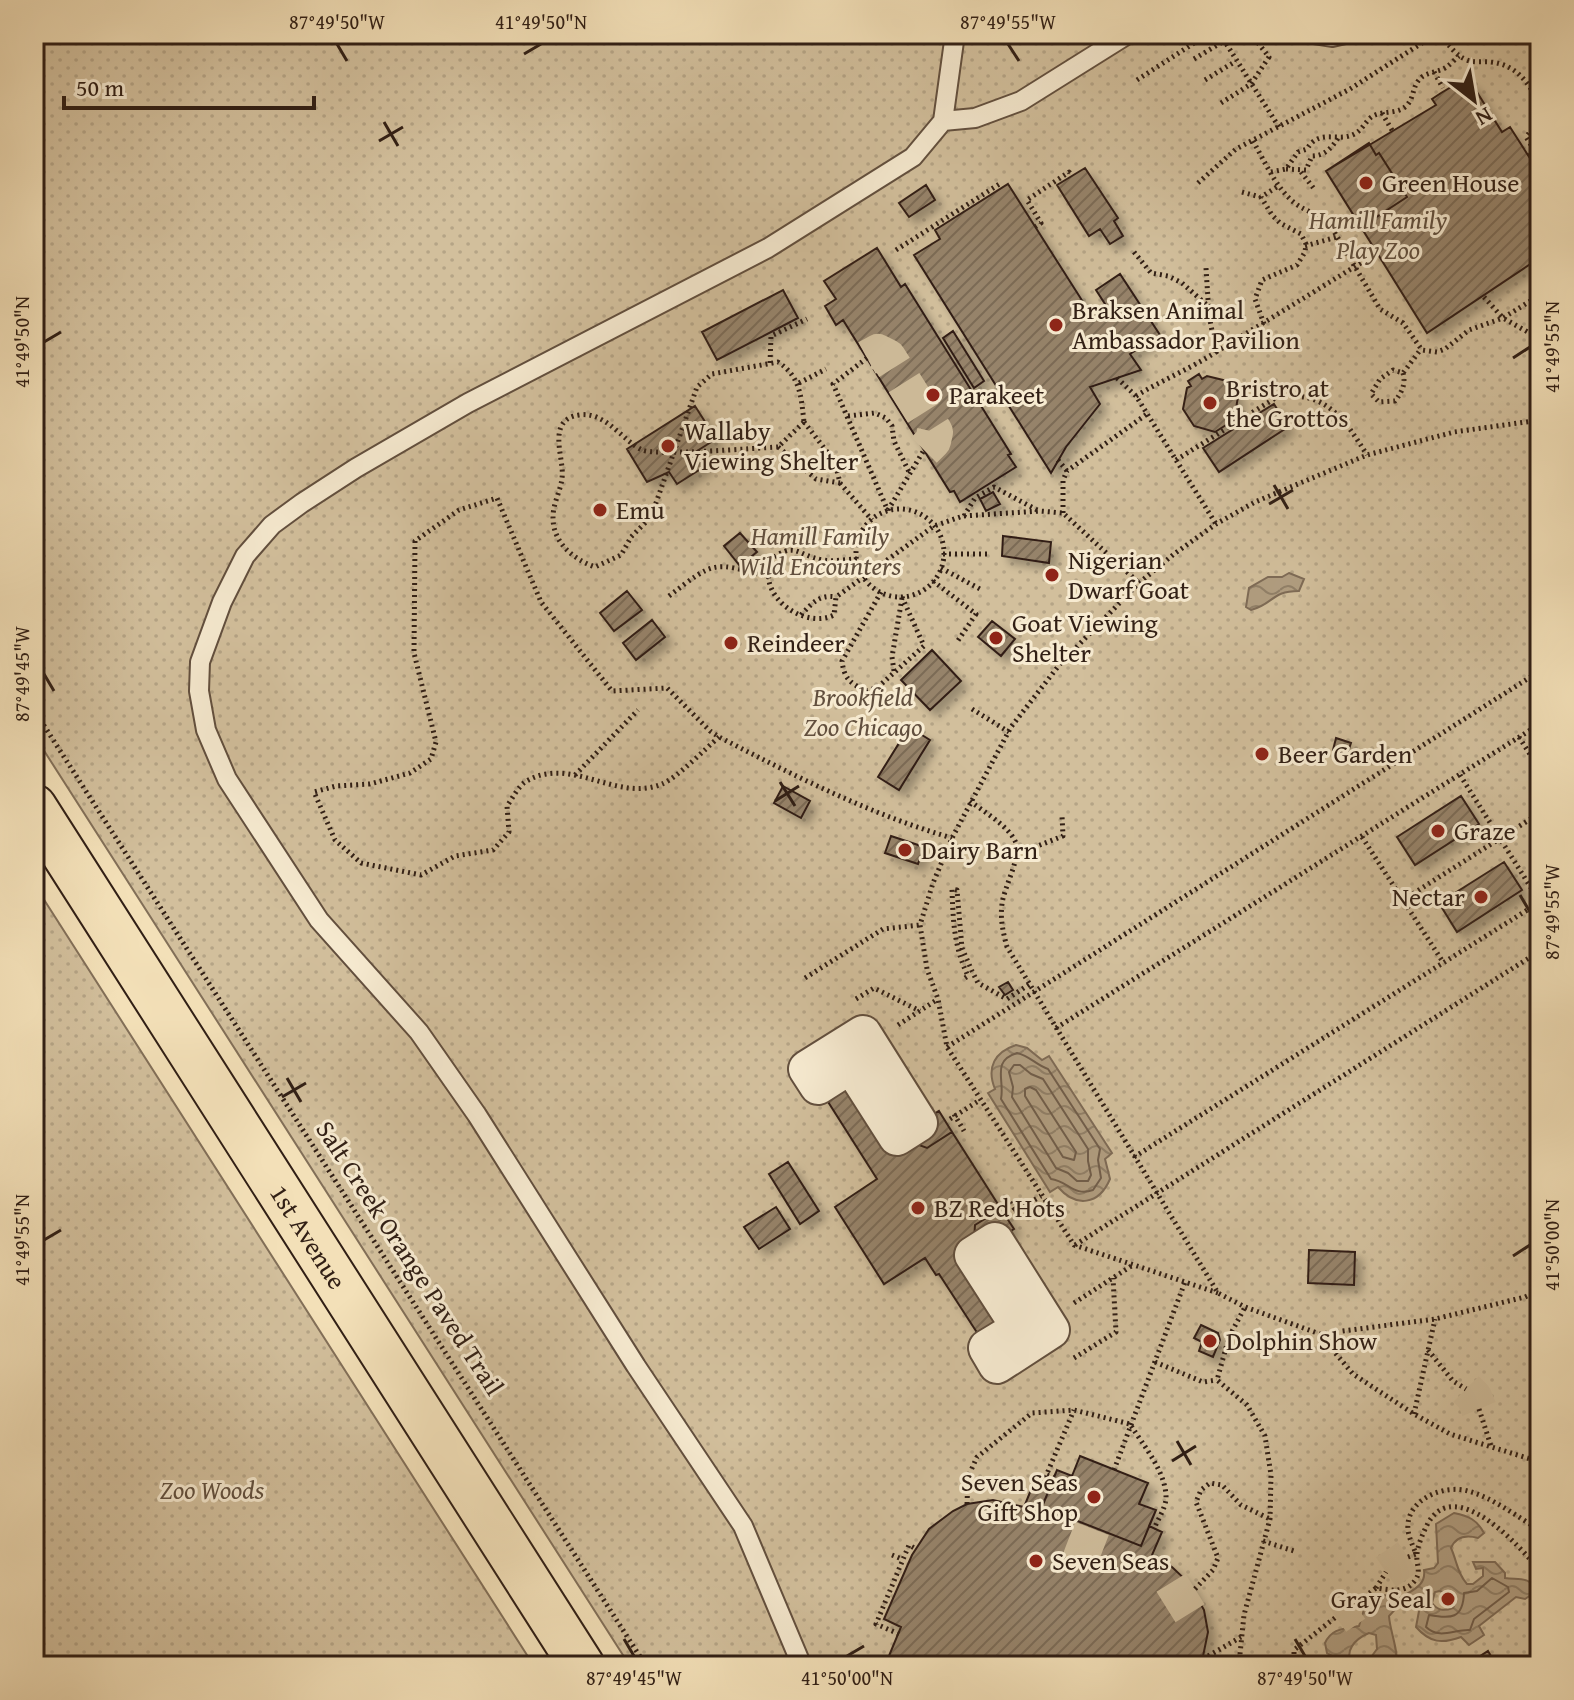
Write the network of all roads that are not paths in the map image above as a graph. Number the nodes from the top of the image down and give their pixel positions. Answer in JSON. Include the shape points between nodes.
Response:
{"nodes":[{"id":1,"x":955,"y":34,"type":"edge"},
{"id":2,"x":1128,"y":34,"type":"edge"},
{"id":3,"x":1313,"y":34,"type":"edge"},
{"id":4,"x":1345,"y":34,"type":"edge"},
{"id":5,"x":943,"y":121,"type":"junction"},
{"id":6,"x":34,"y":807,"type":"edge"},
{"id":7,"x":582,"y":1666,"type":"edge"},
{"id":8,"x":802,"y":1666,"type":"edge"}],
"edges":[{"from":1,"to":5,"type":"lane"},
{"from":2,"to":5,"type":"lane","via":[[1021,101],[975,118]]},
{"from":3,"to":4,"type":"lane"},
{"from":5,"to":8,"type":"lane","via":[[913,157],[837,207],[468,403],[302,503],[272,525],[245,556],[200,662],[206,730],[227,779],[319,920],[419,1032],[477,1115],[743,1526]]},
{"from":6,"to":7,"type":"main road","name":"1st Avenue"}]}
